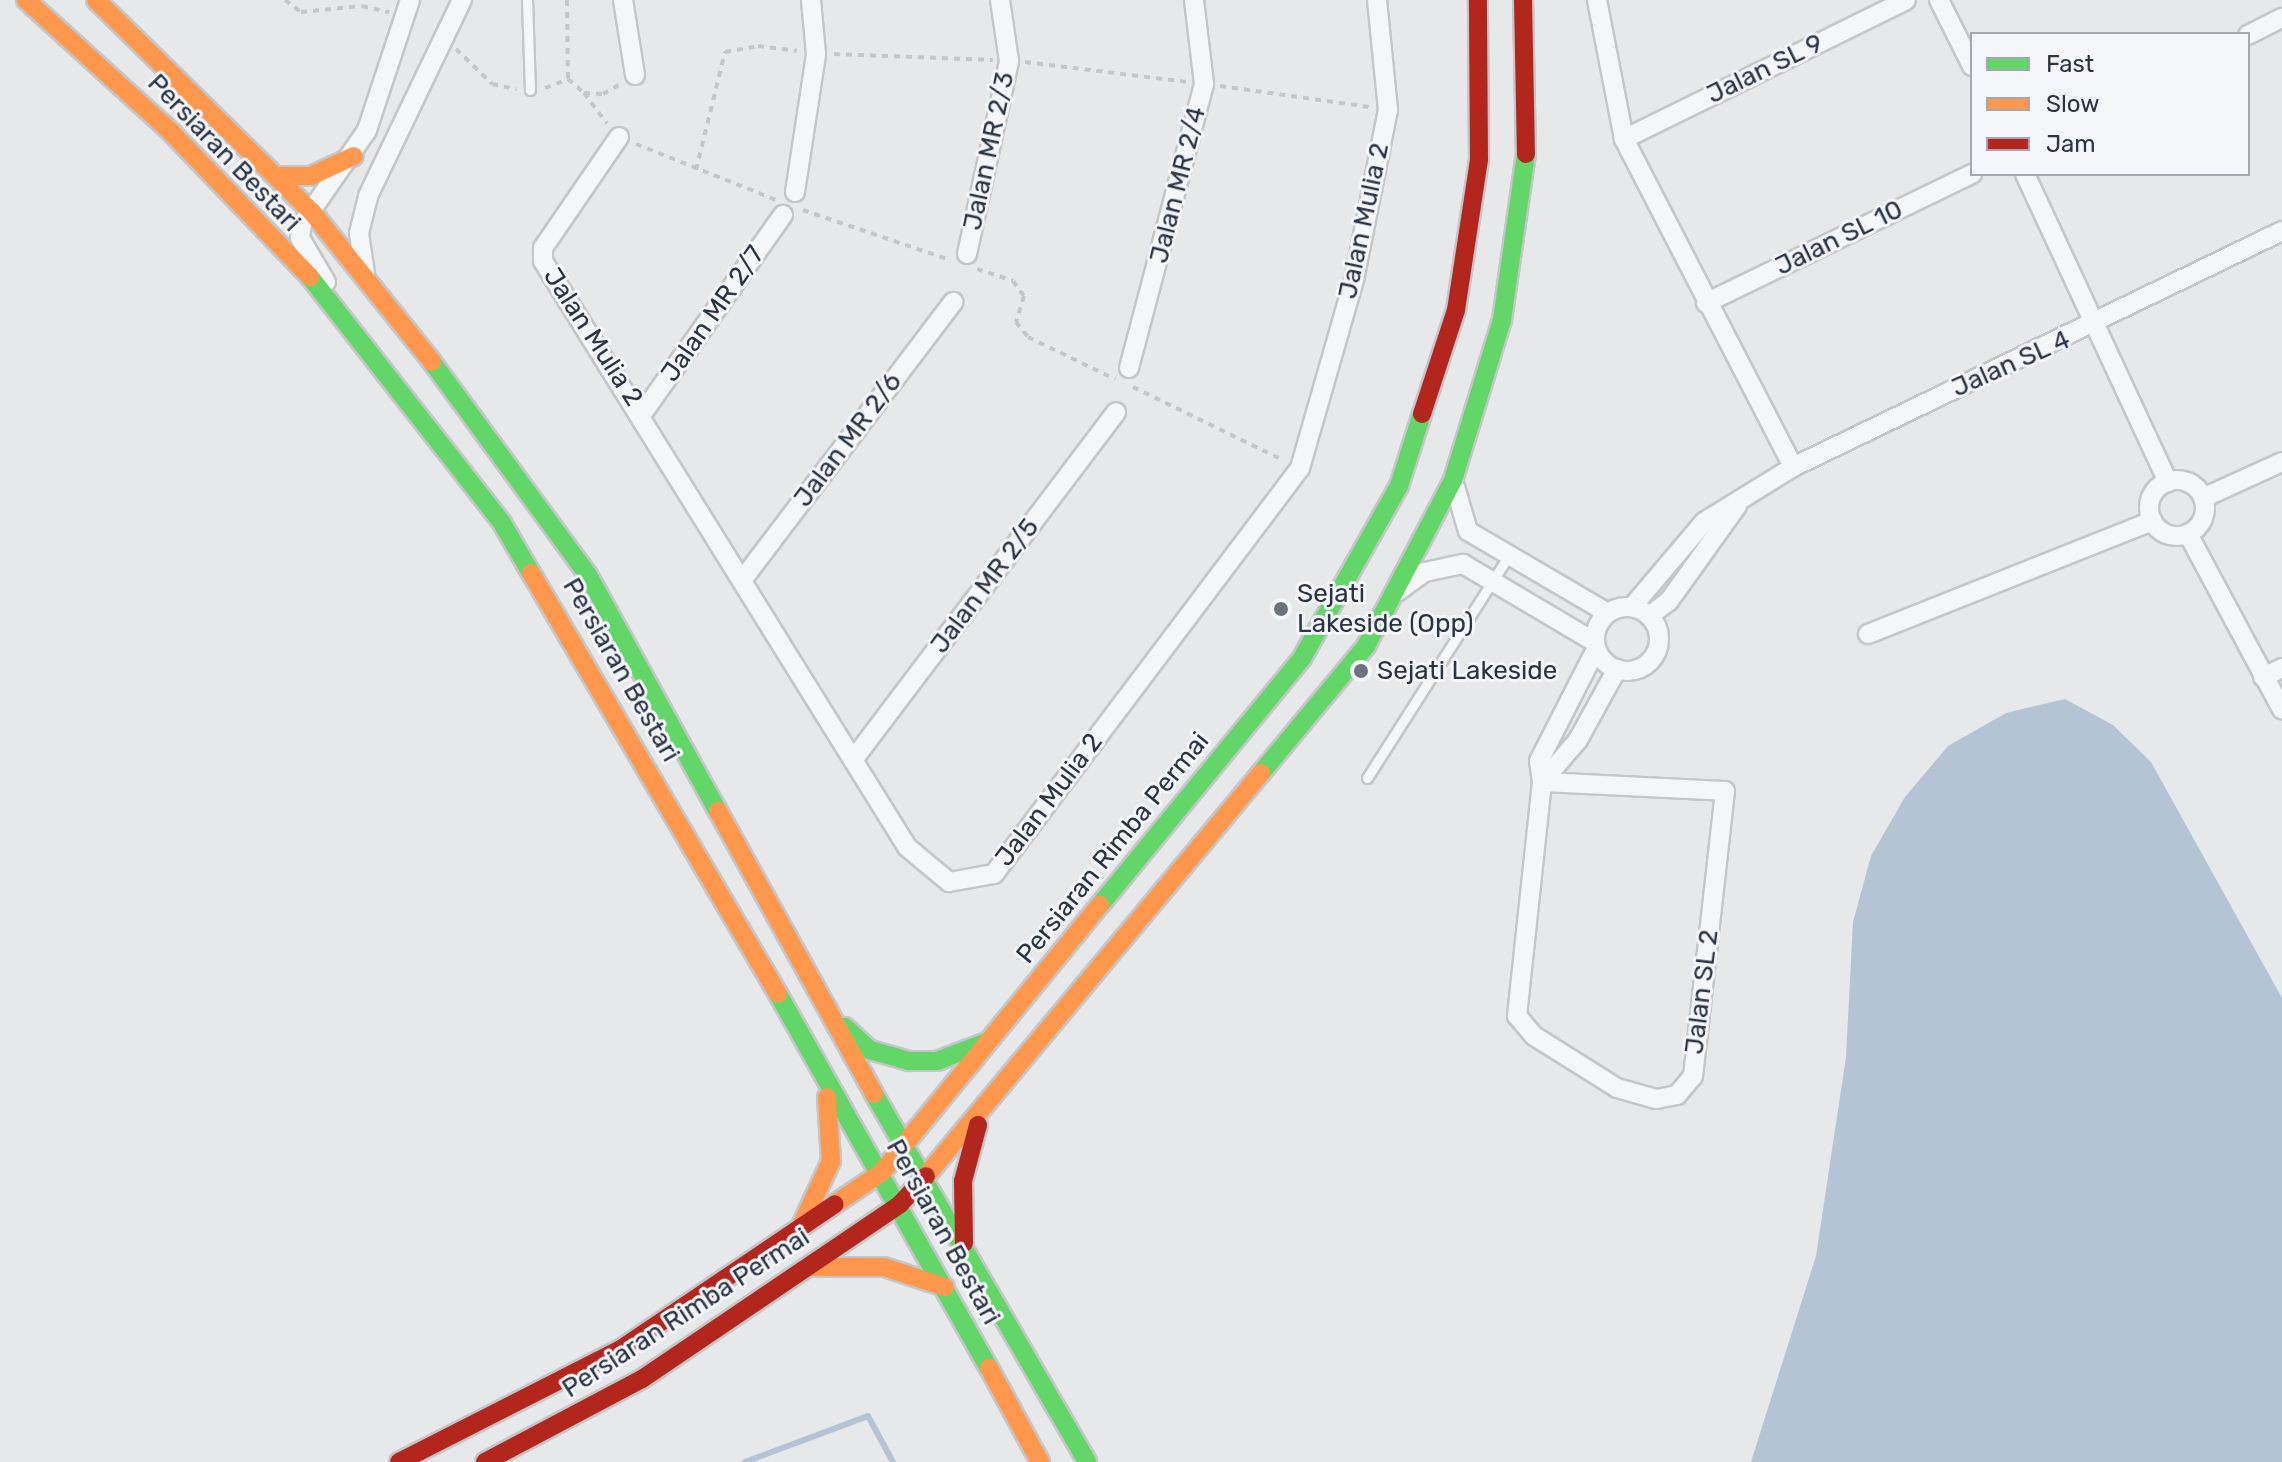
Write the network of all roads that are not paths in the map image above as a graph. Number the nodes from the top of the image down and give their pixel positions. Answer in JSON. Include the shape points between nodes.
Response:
{"nodes":[{"id":1,"x":26,"y":0,"type":"edge"},
{"id":2,"x":96,"y":0,"type":"edge"},
{"id":3,"x":462,"y":0,"type":"edge"},
{"id":4,"x":527,"y":0,"type":"edge"},
{"id":5,"x":623,"y":0,"type":"edge"},
{"id":6,"x":811,"y":0,"type":"edge"},
{"id":7,"x":1000,"y":0,"type":"edge"},
{"id":8,"x":1194,"y":0,"type":"edge"},
{"id":9,"x":1377,"y":0,"type":"edge"},
{"id":10,"x":1478,"y":0,"type":"edge"},
{"id":11,"x":1523,"y":0,"type":"edge"},
{"id":12,"x":1597,"y":0,"type":"edge"},
{"id":13,"x":1906,"y":0,"type":"edge"},
{"id":14,"x":1939,"y":0,"type":"edge"},
{"id":15,"x":408,"y":9,"type":"edge"},
{"id":16,"x":2282,"y":18,"type":"edge"},
{"id":17,"x":2250,"y":34,"type":"edge"},
{"id":18,"x":1970,"y":62,"type":"edge"},
{"id":19,"x":635,"y":75,"type":"road end"},
{"id":20,"x":530,"y":90,"type":"road end"},
{"id":21,"x":619,"y":137,"type":"road end"},
{"id":22,"x":1624,"y":139,"type":"junction"},
{"id":23,"x":354,"y":156,"type":"junction"},
{"id":24,"x":1970,"y":175,"type":"edge"},
{"id":25,"x":275,"y":176,"type":"junction"},
{"id":26,"x":2026,"y":176,"type":"edge"},
{"id":27,"x":795,"y":192,"type":"dead end"},
{"id":28,"x":312,"y":212,"type":"junction"},
{"id":29,"x":783,"y":215,"type":"dead end"},
{"id":30,"x":2282,"y":231,"type":"edge"},
{"id":31,"x":965,"y":259,"type":"road end"},
{"id":32,"x":366,"y":280,"type":"junction"},
{"id":33,"x":953,"y":302,"type":"dead end"},
{"id":34,"x":1706,"y":303,"type":"junction"},
{"id":35,"x":339,"y":307,"type":"junction"},
{"id":36,"x":2095,"y":327,"type":"junction"},
{"id":37,"x":1129,"y":368,"type":"road end"},
{"id":38,"x":1116,"y":412,"type":"road end"},
{"id":39,"x":642,"y":414,"type":"junction"},
{"id":40,"x":2282,"y":462,"type":"edge"},
{"id":41,"x":1793,"y":467,"type":"junction"},
{"id":42,"x":1453,"y":480,"type":"junction"},
{"id":43,"x":2168,"y":482,"type":"junction"},
{"id":44,"x":2203,"y":498,"type":"junction"},
{"id":45,"x":1741,"y":500,"type":"junction"},
{"id":46,"x":2152,"y":521,"type":"junction"},
{"id":47,"x":2188,"y":534,"type":"junction"},
{"id":48,"x":1509,"y":555,"type":"junction"},
{"id":49,"x":743,"y":579,"type":"junction"},
{"id":50,"x":1493,"y":583,"type":"junction"},
{"id":51,"x":1394,"y":594,"type":"junction"},
{"id":52,"x":1632,"y":607,"type":"junction"},
{"id":53,"x":1608,"y":613,"type":"junction"},
{"id":54,"x":1649,"y":616,"type":"junction"},
{"id":55,"x":1868,"y":634,"type":"dead end"},
{"id":56,"x":1596,"y":646,"type":"junction"},
{"id":57,"x":2282,"y":668,"type":"edge"},
{"id":58,"x":1617,"y":669,"type":"junction"},
{"id":59,"x":2263,"y":677,"type":"junction"},
{"id":60,"x":2282,"y":709,"type":"edge"},
{"id":61,"x":853,"y":760,"type":"junction"},
{"id":62,"x":1367,"y":778,"type":"dead end"},
{"id":63,"x":1542,"y":782,"type":"junction"},
{"id":64,"x":828,"y":1011,"type":"junction"},
{"id":65,"x":987,"y":1042,"type":"junction"},
{"id":66,"x":825,"y":1085,"type":"junction"},
{"id":67,"x":982,"y":1114,"type":"junction"},
{"id":68,"x":905,"y":1150,"type":"junction"},
{"id":69,"x":882,"y":1172,"type":"junction"},
{"id":70,"x":923,"y":1179,"type":"junction"},
{"id":71,"x":900,"y":1204,"type":"junction"},
{"id":72,"x":799,"y":1229,"type":"junction"},
{"id":73,"x":964,"y":1245,"type":"junction"},
{"id":74,"x":807,"y":1268,"type":"junction"},
{"id":75,"x":945,"y":1287,"type":"junction"},
{"id":76,"x":399,"y":1462,"type":"edge"},
{"id":77,"x":485,"y":1462,"type":"edge"},
{"id":78,"x":1040,"y":1462,"type":"edge"},
{"id":79,"x":1087,"y":1462,"type":"edge"}],
"edges":[{"from":1,"to":35,"type":"main road","name":"Persiaran Bestari","via":[[171,132]]},
{"from":2,"to":25,"type":"main road","name":"Persiaran Bestari"},
{"from":3,"to":32,"type":"street","via":[[360,219]]},
{"from":4,"to":20,"type":"lane"},
{"from":5,"to":19,"type":"street"},
{"from":6,"to":27,"type":"street","via":[[816,54]]},
{"from":7,"to":31,"type":"street","name":"Jalan MR 2/3","via":[[1009,61]]},
{"from":8,"to":37,"type":"street","name":"Jalan MR 2/4","via":[[1204,84]]},
{"from":9,"to":61,"type":"street","name":"Jalan Mulia 2","via":[[1388,110],[1354,280],[1300,468],[994,874],[949,882],[907,847]]},
{"from":10,"to":65,"type":"main road","name":"Persiaran Rimba Permai","via":[[1482,78],[1472,223],[1433,397],[1399,486],[1302,658]]},
{"from":11,"to":42,"type":"main road","name":"Persiaran Rimba Permai","via":[[1526,147],[1517,240],[1502,320]]},
{"from":12,"to":22,"type":"street"},
{"from":13,"to":22,"type":"street","name":"Jalan SL 9"},
{"from":14,"to":18,"type":"street"},
{"from":15,"to":23,"type":"street"},
{"from":16,"to":17,"type":"street"},
{"from":21,"to":39,"type":"street","name":"Jalan Mulia 2","via":[[543,248],[543,261]]},
{"from":22,"to":34,"type":"street"},
{"from":23,"to":25,"type":"main road","via":[[311,176]]},
{"from":23,"to":28,"type":"street"},
{"from":24,"to":34,"type":"street","name":"Jalan SL 10"},
{"from":25,"to":28,"type":"main road","name":"Persiaran Bestari"},
{"from":26,"to":36,"type":"street"},
{"from":28,"to":32,"type":"main road","name":"Persiaran Bestari"},
{"from":28,"to":35,"type":"street","via":[[300,238]]},
{"from":29,"to":39,"type":"street","name":"Jalan MR 2/7"},
{"from":30,"to":36,"type":"street","name":"Jalan SL 4"},
{"from":32,"to":64,"type":"main road","name":"Persiaran Bestari","via":[[494,440],[588,575]]},
{"from":33,"to":49,"type":"street","name":"Jalan MR 2/6"},
{"from":34,"to":41,"type":"street"},
{"from":35,"to":66,"type":"main road","name":"Persiaran Bestari","via":[[398,377],[552,598]]},
{"from":36,"to":41,"type":"street","name":"Jalan SL 4"},
{"from":36,"to":43,"type":"street"},
{"from":38,"to":61,"type":"street","name":"Jalan MR 2/5"},
{"from":39,"to":49,"type":"street","name":"Jalan Mulia 2"},
{"from":40,"to":44,"type":"street"},
{"from":41,"to":45,"type":"street","name":"Jalan SL 4"},
{"from":42,"to":48,"type":"street","via":[[1468,531]]},
{"from":42,"to":51,"type":"main road","name":"Persiaran Rimba Permai"},
{"from":43,"to":44,"type":"street","via":[[2192,485]]},
{"from":43,"to":46,"type":"street","via":[[2150,503]]},
{"from":44,"to":47,"type":"street","via":[[2205,515]]},
{"from":45,"to":52,"type":"street","name":"Jalan SL 4","via":[[1704,522]]},
{"from":45,"to":54,"type":"street","name":"Jalan SL 4","via":[[1669,601]]},
{"from":46,"to":47,"type":"street","via":[[2172,535]]},
{"from":46,"to":55,"type":"street"},
{"from":47,"to":59,"type":"street"},
{"from":48,"to":50,"type":"lane"},
{"from":48,"to":53,"type":"street"},
{"from":49,"to":61,"type":"street","name":"Jalan Mulia 2"},
{"from":50,"to":51,"type":"street","via":[[1453,565],[1425,572]]},
{"from":50,"to":56,"type":"street"},
{"from":50,"to":62,"type":"lane"},
{"from":51,"to":67,"type":"main road","name":"Persiaran Rimba Permai","via":[[1299,734]]},
{"from":52,"to":53,"type":"street"},
{"from":52,"to":54,"type":"street"},
{"from":53,"to":56,"type":"street"},
{"from":54,"to":58,"type":"street","via":[[1659,638],[1655,655],[1635,670]]},
{"from":56,"to":58,"type":"street"},
{"from":56,"to":63,"type":"street","name":"Jalan SL 2","via":[[1550,730],[1539,761]]},
{"from":57,"to":59,"type":"street"},
{"from":58,"to":63,"type":"street","via":[[1578,740]]},
{"from":59,"to":60,"type":"street"},
{"from":63,"to":63,"type":"street","name":"Jalan SL 2","via":[[1725,791],[1693,1076],[1677,1095],[1656,1099],[1617,1088],[1534,1036],[1517,1016]]},
{"from":64,"to":65,"type":"main road","via":[[888,1059],[937,1061]]},
{"from":64,"to":68,"type":"main road","name":"Persiaran Bestari"},
{"from":65,"to":68,"type":"main road","name":"Persiaran Rimba Permai"},
{"from":66,"to":69,"type":"main road","name":"Persiaran Bestari"},
{"from":66,"to":72,"type":"main road","via":[[831,1161]]},
{"from":67,"to":70,"type":"main road","name":"Persiaran Rimba Permai"},
{"from":67,"to":73,"type":"main road","via":[[963,1181]]},
{"from":68,"to":69,"type":"main road","name":"Persiaran Rimba Permai"},
{"from":68,"to":70,"type":"main road","name":"Persiaran Bestari"},
{"from":69,"to":71,"type":"main road","name":"Persiaran Bestari"},
{"from":69,"to":72,"type":"main road","name":"Persiaran Rimba Permai"},
{"from":70,"to":71,"type":"main road","name":"Persiaran Rimba Permai"},
{"from":70,"to":73,"type":"main road","name":"Persiaran Bestari"},
{"from":71,"to":74,"type":"main road","name":"Persiaran Rimba Permai"},
{"from":71,"to":75,"type":"main road","name":"Persiaran Bestari"},
{"from":72,"to":76,"type":"main road","name":"Persiaran Rimba Permai","via":[[621,1349]]},
{"from":73,"to":79,"type":"main road","name":"Persiaran Bestari"},
{"from":74,"to":75,"type":"main road","via":[[884,1267]]},
{"from":74,"to":77,"type":"main road","name":"Persiaran Rimba Permai","via":[[642,1379]]},
{"from":75,"to":78,"type":"main road","name":"Persiaran Bestari"}]}
